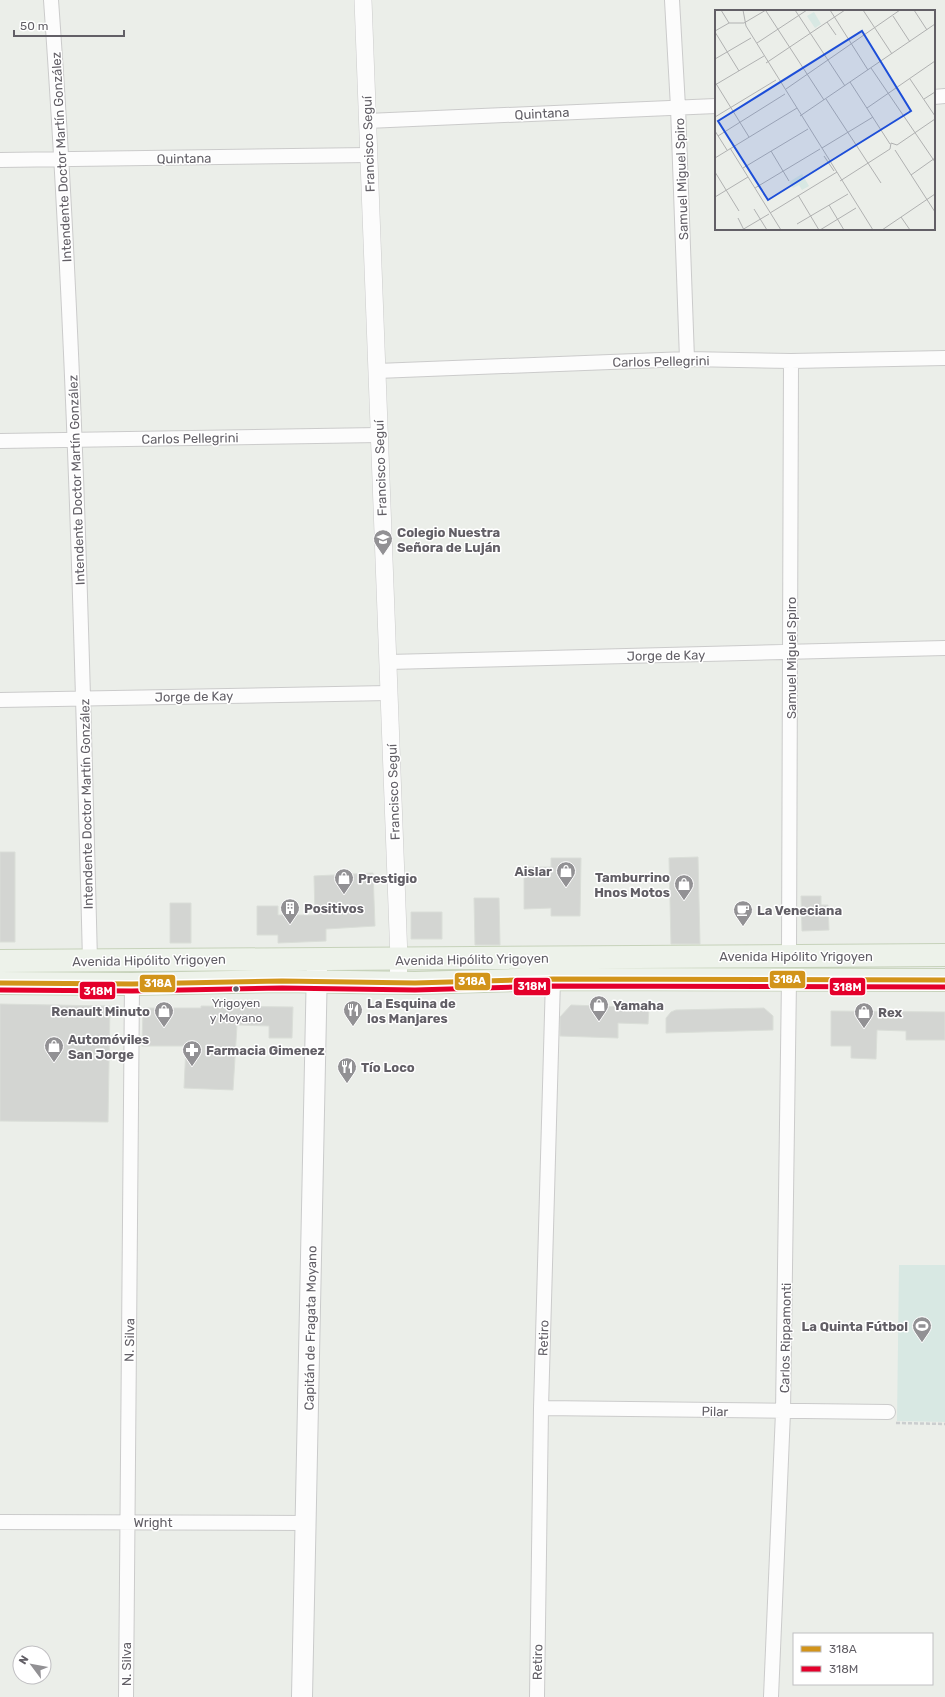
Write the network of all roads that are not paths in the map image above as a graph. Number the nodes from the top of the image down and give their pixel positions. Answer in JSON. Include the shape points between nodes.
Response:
{"nodes":[{"id":1,"x":51,"y":0,"type":"edge"},
{"id":2,"x":362,"y":0,"type":"edge"},
{"id":3,"x":672,"y":0,"type":"edge"},
{"id":4,"x":945,"y":96,"type":"edge"},
{"id":5,"x":935,"y":97,"type":"edge"},
{"id":6,"x":715,"y":106,"type":"edge"},
{"id":7,"x":678,"y":107,"type":"junction"},
{"id":8,"x":367,"y":121,"type":"junction"},
{"id":9,"x":368,"y":156,"type":"junction"},
{"id":10,"x":0,"y":160,"type":"edge"},
{"id":11,"x":62,"y":160,"type":"junction"},
{"id":12,"x":945,"y":358,"type":"edge"},
{"id":13,"x":687,"y":359,"type":"junction"},
{"id":14,"x":791,"y":361,"type":"junction"},
{"id":15,"x":377,"y":371,"type":"junction"},
{"id":16,"x":379,"y":435,"type":"junction"},
{"id":17,"x":74,"y":440,"type":"junction"},
{"id":18,"x":0,"y":441,"type":"edge"},
{"id":19,"x":945,"y":648,"type":"edge"},
{"id":20,"x":791,"y":652,"type":"junction"},
{"id":21,"x":388,"y":662,"type":"junction"},
{"id":22,"x":389,"y":693,"type":"junction"},
{"id":23,"x":84,"y":698,"type":"junction"},
{"id":24,"x":0,"y":700,"type":"edge"},
{"id":25,"x":945,"y":955,"type":"edge"},
{"id":26,"x":790,"y":956,"type":"junction"},
{"id":27,"x":317,"y":959,"type":"junction"},
{"id":28,"x":399,"y":960,"type":"junction"},
{"id":29,"x":0,"y":961,"type":"edge"},
{"id":30,"x":90,"y":961,"type":"junction"},
{"id":31,"x":553,"y":979,"type":"junction"},
{"id":32,"x":790,"y":980,"type":"junction"},
{"id":33,"x":945,"y":980,"type":"edge"},
{"id":34,"x":317,"y":982,"type":"junction"},
{"id":35,"x":0,"y":983,"type":"edge"},
{"id":36,"x":398,"y":983,"type":"junction"},
{"id":37,"x":132,"y":984,"type":"junction"},
{"id":38,"x":541,"y":1408,"type":"junction"},
{"id":39,"x":784,"y":1412,"type":"junction"},
{"id":40,"x":888,"y":1412,"type":"road end"},
{"id":41,"x":0,"y":1522,"type":"edge"},
{"id":42,"x":127,"y":1522,"type":"junction"},
{"id":43,"x":306,"y":1523,"type":"junction"},
{"id":44,"x":126,"y":1697,"type":"edge"},
{"id":45,"x":302,"y":1697,"type":"edge"},
{"id":46,"x":537,"y":1697,"type":"edge"},
{"id":47,"x":771,"y":1697,"type":"edge"}],
"edges":[{"from":1,"to":11,"type":"street","name":"Intendente Doctor Martín González"},
{"from":2,"to":8,"type":"street","name":"Francisco Seguí"},
{"from":3,"to":7,"type":"street","name":"Samuel Miguel Spiro"},
{"from":4,"to":5,"type":"street"},
{"from":6,"to":7,"type":"street","name":"Quintana"},
{"from":7,"to":8,"type":"street","name":"Quintana"},
{"from":7,"to":13,"type":"street","name":"Samuel Miguel Spiro"},
{"from":8,"to":9,"type":"street","name":"Francisco Seguí"},
{"from":9,"to":11,"type":"street","name":"Quintana"},
{"from":9,"to":15,"type":"street","name":"Francisco Seguí"},
{"from":10,"to":11,"type":"street","name":"Quintana"},
{"from":11,"to":17,"type":"street","name":"Intendente Doctor Martín González"},
{"from":12,"to":14,"type":"street","name":"Carlos Pellegrini"},
{"from":13,"to":14,"type":"street","name":"Carlos Pellegrini"},
{"from":13,"to":15,"type":"street","name":"Carlos Pellegrini"},
{"from":14,"to":20,"type":"street","name":"Samuel Miguel Spiro"},
{"from":15,"to":16,"type":"street","name":"Francisco Seguí"},
{"from":16,"to":17,"type":"street","name":"Carlos Pellegrini"},
{"from":16,"to":21,"type":"street","name":"Francisco Seguí"},
{"from":17,"to":18,"type":"street","name":"Carlos Pellegrini"},
{"from":17,"to":23,"type":"street","name":"Intendente Doctor Martín González"},
{"from":19,"to":20,"type":"street","name":"Jorge de Kay"},
{"from":20,"to":21,"type":"street","name":"Jorge de Kay"},
{"from":20,"to":26,"type":"street","name":"Samuel Miguel Spiro"},
{"from":21,"to":22,"type":"street","name":"Francisco Seguí"},
{"from":22,"to":23,"type":"street","name":"Jorge de Kay"},
{"from":22,"to":28,"type":"street","name":"Francisco Seguí"},
{"from":23,"to":24,"type":"street","name":"Jorge de Kay"},
{"from":23,"to":30,"type":"street","name":"Intendente Doctor Martín González"},
{"from":25,"to":26,"type":"main road","name":"Avenida Hipólito Yrigoyen"},
{"from":26,"to":28,"type":"main road","name":"Avenida Hipólito Yrigoyen"},
{"from":27,"to":28,"type":"main road","name":"Avenida Hipólito Yrigoyen"},
{"from":27,"to":30,"type":"main road","name":"Avenida Hipólito Yrigoyen"},
{"from":27,"to":34,"type":"main road","name":"Capitán de Fragata Moyano"},
{"from":28,"to":36,"type":"street"},
{"from":29,"to":30,"type":"main road","name":"Avenida Hipólito Yrigoyen"},
{"from":31,"to":32,"type":"main road","name":"Avenida Hipólito Yrigoyen"},
{"from":31,"to":36,"type":"main road","name":"Avenida Hipólito Yrigoyen"},
{"from":31,"to":38,"type":"street","name":"Retiro"},
{"from":32,"to":33,"type":"main road","name":"Avenida Hipólito Yrigoyen"},
{"from":32,"to":39,"type":"street","name":"Carlos Rippamonti"},
{"from":34,"to":36,"type":"main road","name":"Avenida Hipólito Yrigoyen"},
{"from":34,"to":37,"type":"main road","name":"Avenida Hipólito Yrigoyen"},
{"from":34,"to":43,"type":"main road","name":"Capitán de Fragata Moyano"},
{"from":35,"to":37,"type":"main road","name":"Avenida Hipólito Yrigoyen"},
{"from":37,"to":42,"type":"street","name":"N. Silva"},
{"from":38,"to":39,"type":"street","name":"Pilar"},
{"from":38,"to":46,"type":"street","name":"Retiro"},
{"from":39,"to":40,"type":"street","name":"Pilar"},
{"from":39,"to":47,"type":"street","name":"Carlos Rippamonti"},
{"from":41,"to":42,"type":"street","name":"Wright"},
{"from":42,"to":43,"type":"street","name":"Wright"},
{"from":42,"to":44,"type":"street","name":"N. Silva"},
{"from":43,"to":45,"type":"main road","name":"Capitán de Fragata Moyano"}]}
